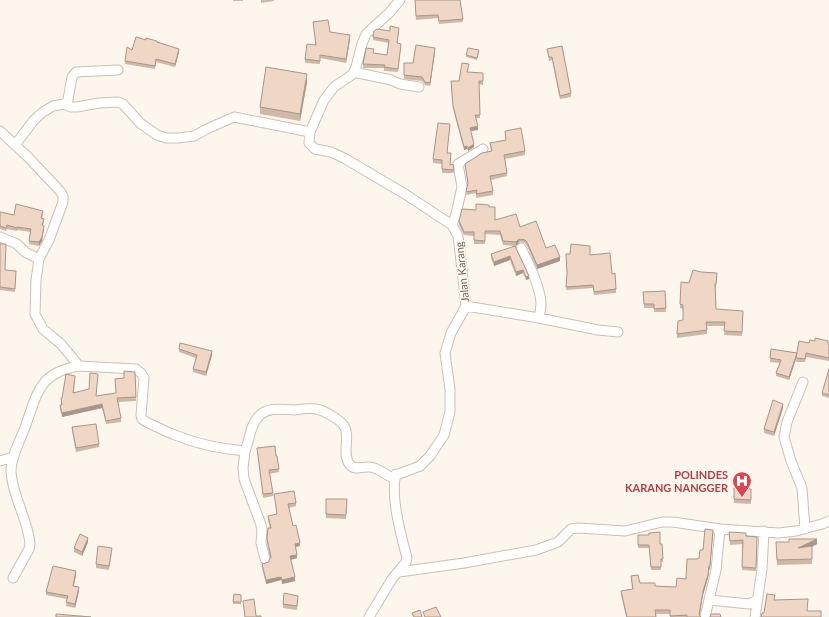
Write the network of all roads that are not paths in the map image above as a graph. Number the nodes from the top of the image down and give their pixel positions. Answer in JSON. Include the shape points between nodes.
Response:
{"nodes":[{"id":1,"x":400,"y":0,"type":"edge"},
{"id":2,"x":118,"y":70,"type":"dead end"},
{"id":3,"x":354,"y":72,"type":"junction"},
{"id":4,"x":419,"y":88,"type":"dead end"},
{"id":5,"x":67,"y":106,"type":"junction"},
{"id":6,"x":0,"y":131,"type":"edge"},
{"id":7,"x":310,"y":132,"type":"junction"},
{"id":8,"x":14,"y":145,"type":"junction"},
{"id":9,"x":483,"y":149,"type":"dead end"},
{"id":10,"x":452,"y":225,"type":"junction"},
{"id":11,"x":0,"y":237,"type":"edge"},
{"id":12,"x":521,"y":248,"type":"dead end"},
{"id":13,"x":39,"y":259,"type":"junction"},
{"id":14,"x":466,"y":306,"type":"junction"},
{"id":15,"x":539,"y":318,"type":"junction"},
{"id":16,"x":618,"y":332,"type":"dead end"},
{"id":17,"x":79,"y":366,"type":"junction"},
{"id":18,"x":803,"y":382,"type":"dead end"},
{"id":19,"x":245,"y":451,"type":"junction"},
{"id":20,"x":14,"y":457,"type":"junction"},
{"id":21,"x":0,"y":461,"type":"edge"},
{"id":22,"x":395,"y":479,"type":"junction"},
{"id":23,"x":829,"y":521,"type":"edge"},
{"id":24,"x":720,"y":529,"type":"junction"},
{"id":25,"x":805,"y":529,"type":"junction"},
{"id":26,"x":764,"y":531,"type":"junction"},
{"id":27,"x":265,"y":559,"type":"dead end"},
{"id":28,"x":399,"y":572,"type":"junction"},
{"id":29,"x":13,"y":578,"type":"dead end"},
{"id":30,"x":710,"y":600,"type":"junction"},
{"id":31,"x":757,"y":600,"type":"junction"},
{"id":32,"x":369,"y":617,"type":"edge"},
{"id":33,"x":705,"y":617,"type":"edge"},
{"id":34,"x":754,"y":617,"type":"edge"}],
"edges":[{"from":1,"to":3,"type":"street","via":[[389,14],[366,34]]},
{"from":2,"to":5,"type":"street","via":[[76,72],[72,77]]},
{"from":3,"to":4,"type":"street"},
{"from":3,"to":7,"type":"street","via":[[334,87],[324,100]]},
{"from":5,"to":7,"type":"street","via":[[118,102],[123,104],[140,123],[166,138],[194,136],[234,117]]},
{"from":5,"to":8,"type":"street","via":[[53,106],[43,112]]},
{"from":6,"to":8,"type":"street"},
{"from":7,"to":10,"type":"street","via":[[309,143],[312,147],[344,158]]},
{"from":8,"to":13,"type":"street","via":[[62,196],[63,202]]},
{"from":9,"to":10,"type":"street","via":[[458,164],[462,187]]},
{"from":10,"to":14,"type":"street","name":"Jalan Karang","via":[[458,236]]},
{"from":11,"to":13,"type":"street","via":[[17,244]]},
{"from":12,"to":15,"type":"street","via":[[539,291]]},
{"from":13,"to":17,"type":"street","via":[[35,314],[43,329],[61,344]]},
{"from":14,"to":15,"type":"street"},
{"from":14,"to":22,"type":"street","name":"Jalan Karang","via":[[451,333],[445,353],[450,412],[444,434],[424,463],[396,474]]},
{"from":15,"to":16,"type":"street"},
{"from":17,"to":19,"type":"street","via":[[136,369],[144,378],[142,419],[175,435],[207,445]]},
{"from":17,"to":20,"type":"street","via":[[58,373],[40,386]]},
{"from":18,"to":25,"type":"street","via":[[787,422],[784,437],[802,488]]},
{"from":19,"to":22,"type":"street","via":[[253,423],[265,411],[317,409],[326,412],[344,425],[346,451],[351,466],[375,468]]},
{"from":19,"to":27,"type":"street","via":[[244,479],[262,529]]},
{"from":20,"to":21,"type":"street"},
{"from":20,"to":29,"type":"street","via":[[11,472],[30,544]]},
{"from":22,"to":28,"type":"street","via":[[398,519],[407,558]]},
{"from":23,"to":25,"type":"street"},
{"from":24,"to":26,"type":"street"},
{"from":24,"to":28,"type":"street","via":[[673,522],[662,522],[625,531],[578,528],[571,529],[558,542],[536,550]]},
{"from":24,"to":30,"type":"street"},
{"from":25,"to":26,"type":"street","via":[[779,533]]},
{"from":26,"to":31,"type":"street"},
{"from":28,"to":32,"type":"street"},
{"from":30,"to":31,"type":"street","via":[[748,604]]},
{"from":30,"to":33,"type":"street"},
{"from":31,"to":34,"type":"street"}]}
